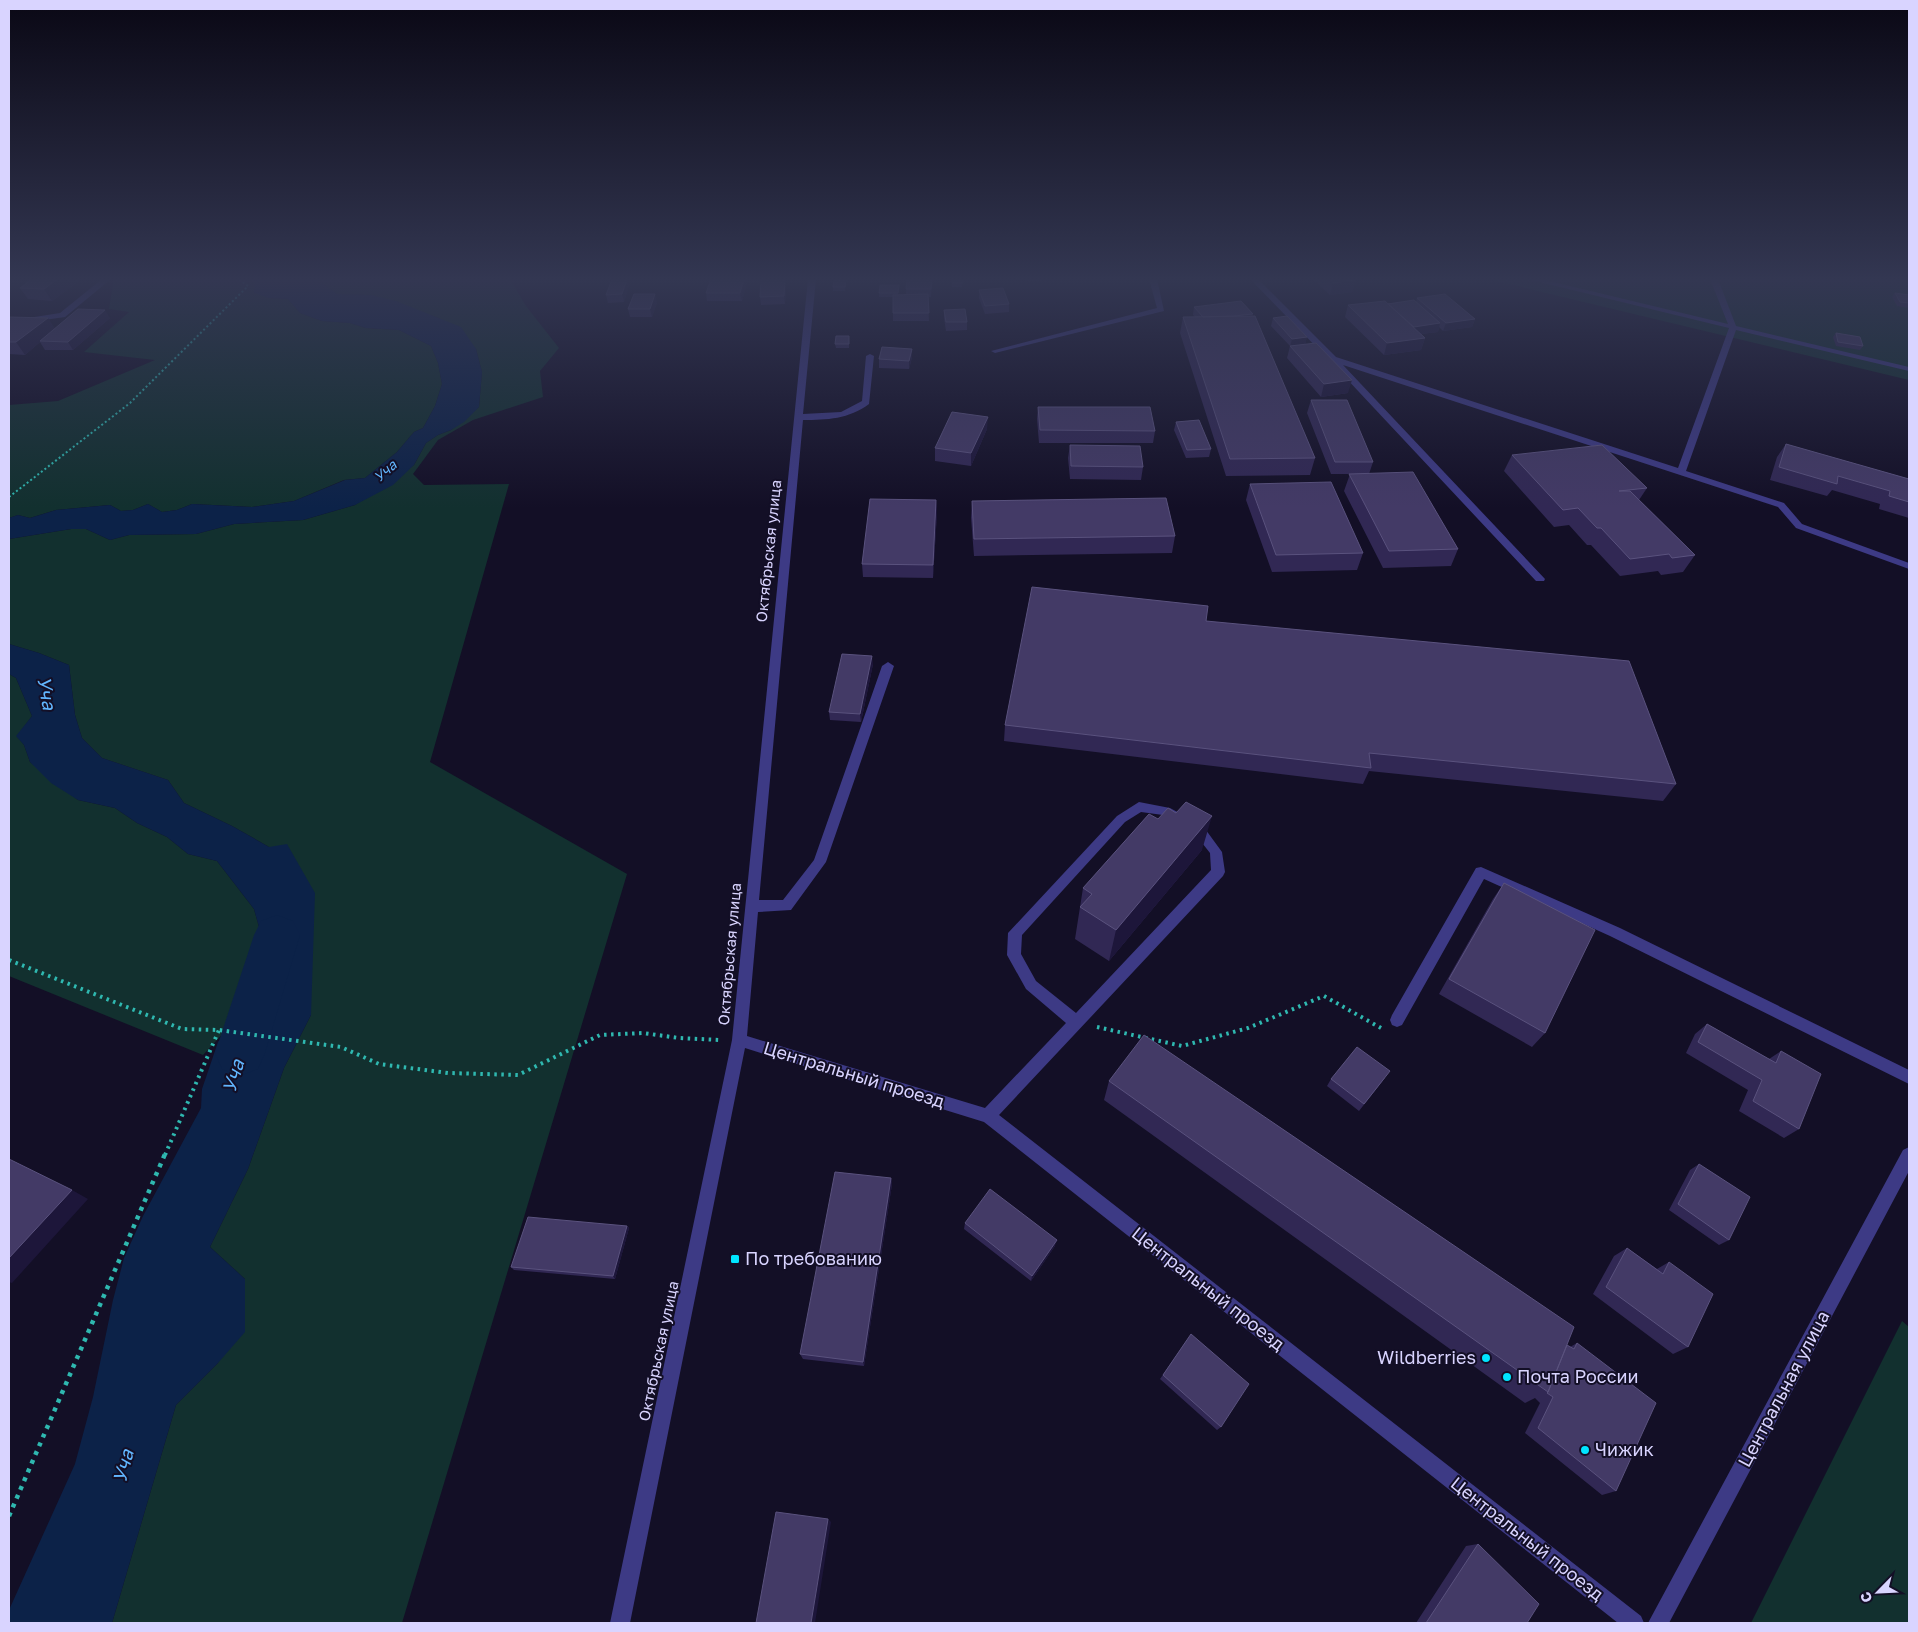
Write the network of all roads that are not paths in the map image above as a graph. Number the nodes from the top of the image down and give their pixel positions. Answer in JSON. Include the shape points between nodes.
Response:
{"nodes":[{"id":1,"x":804,"y":355,"type":"edge"},
{"id":2,"x":1331,"y":355,"type":"edge"},
{"id":3,"x":1723,"y":355,"type":"edge"},
{"id":4,"x":1851,"y":355,"type":"edge"},
{"id":5,"x":870,"y":356,"type":"dead end"},
{"id":6,"x":1334,"y":358,"type":"junction"},
{"id":7,"x":1909,"y":369,"type":"edge"},
{"id":8,"x":798,"y":417,"type":"junction"},
{"id":9,"x":1681,"y":472,"type":"junction"},
{"id":10,"x":1909,"y":566,"type":"edge"},
{"id":11,"x":1540,"y":579,"type":"dead end"},
{"id":12,"x":888,"y":666,"type":"dead end"},
{"id":13,"x":751,"y":906,"type":"junction"},
{"id":14,"x":1397,"y":1020,"type":"road end"},
{"id":15,"x":1076,"y":1022,"type":"junction"},
{"id":16,"x":739,"y":1040,"type":"junction"},
{"id":17,"x":1909,"y":1077,"type":"edge"},
{"id":18,"x":988,"y":1116,"type":"junction"},
{"id":19,"x":1909,"y":1155,"type":"edge"},
{"id":20,"x":620,"y":1623,"type":"edge"},
{"id":21,"x":1634,"y":1623,"type":"edge"},
{"id":22,"x":1658,"y":1623,"type":"edge"}],
"edges":[{"from":1,"to":8,"type":"street","name":"Октябрьская улица"},
{"from":2,"to":6,"type":"street"},
{"from":3,"to":9,"type":"street"},
{"from":4,"to":7,"type":"street"},
{"from":5,"to":8,"type":"street","via":[[866,402],[857,411],[836,416]]},
{"from":6,"to":9,"type":"street"},
{"from":6,"to":11,"type":"street"},
{"from":8,"to":13,"type":"street","name":"Октябрьская улица"},
{"from":9,"to":10,"type":"street","via":[[1781,505],[1799,526]]},
{"from":12,"to":13,"type":"street","via":[[820,862],[786,906]]},
{"from":13,"to":16,"type":"street","name":"Октябрьская улица"},
{"from":14,"to":17,"type":"street","via":[[1481,872],[1614,932]]},
{"from":15,"to":15,"type":"street","via":[[1218,872],[1216,852],[1199,830],[1166,811],[1139,806],[1121,819],[1015,933],[1014,955],[1031,985]]},
{"from":15,"to":18,"type":"street"},
{"from":16,"to":18,"type":"street","name":"Центральный проезд"},
{"from":16,"to":20,"type":"street","name":"Октябрьская улица"},
{"from":18,"to":21,"type":"street","name":"Центральный проезд"},
{"from":19,"to":22,"type":"street","name":"Центральная улица"}]}
